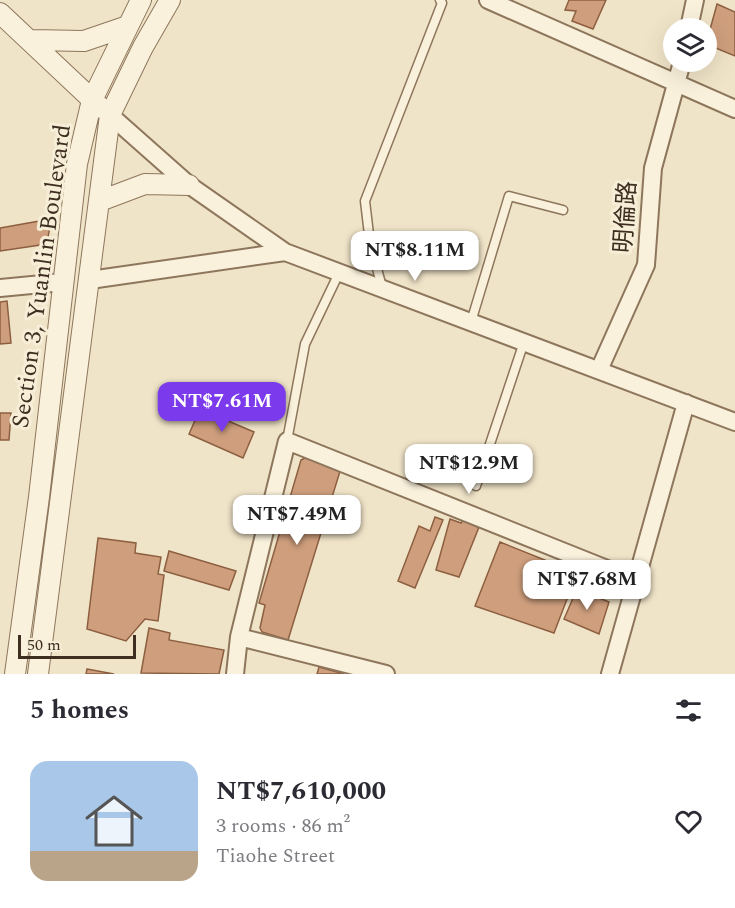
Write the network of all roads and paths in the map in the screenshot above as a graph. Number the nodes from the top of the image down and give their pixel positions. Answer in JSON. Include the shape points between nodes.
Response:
{"nodes":[{"id":1,"x":141,"y":0,"type":"edge"},
{"id":2,"x":170,"y":0,"type":"edge"},
{"id":3,"x":440,"y":0,"type":"edge"},
{"id":4,"x":488,"y":0,"type":"edge"},
{"id":5,"x":695,"y":0,"type":"edge"},
{"id":6,"x":0,"y":13,"type":"edge"},
{"id":7,"x":691,"y":18,"type":"edge"},
{"id":8,"x":125,"y":27,"type":"junction"},
{"id":9,"x":31,"y":40,"type":"junction"},
{"id":10,"x":680,"y":72,"type":"edge"},
{"id":11,"x":678,"y":83,"type":"junction"},
{"id":12,"x":92,"y":100,"type":"junction"},
{"id":13,"x":735,"y":109,"type":"edge"},
{"id":14,"x":110,"y":115,"type":"junction"},
{"id":15,"x":189,"y":185,"type":"junction"},
{"id":16,"x":100,"y":201,"type":"junction"},
{"id":17,"x":563,"y":210,"type":"dead end"},
{"id":18,"x":285,"y":252,"type":"junction"},
{"id":19,"x":339,"y":273,"type":"junction"},
{"id":20,"x":90,"y":279,"type":"junction"},
{"id":21,"x":63,"y":282,"type":"junction"},
{"id":22,"x":382,"y":287,"type":"junction"},
{"id":23,"x":0,"y":288,"type":"edge"},
{"id":24,"x":471,"y":322,"type":"junction"},
{"id":25,"x":524,"y":342,"type":"junction"},
{"id":26,"x":599,"y":370,"type":"junction"},
{"id":27,"x":686,"y":403,"type":"junction"},
{"id":28,"x":735,"y":422,"type":"edge"},
{"id":29,"x":287,"y":441,"type":"junction"},
{"id":30,"x":476,"y":486,"type":"dead end"},
{"id":31,"x":637,"y":581,"type":"junction"},
{"id":32,"x":239,"y":637,"type":"junction"},
{"id":33,"x":15,"y":674,"type":"edge"},
{"id":34,"x":38,"y":674,"type":"edge"},
{"id":35,"x":235,"y":674,"type":"edge"},
{"id":36,"x":386,"y":674,"type":"edge"},
{"id":37,"x":610,"y":674,"type":"edge"}],
"edges":[{"from":1,"to":8,"type":"street","name":"Section 3, Yuanlin Boulevard"},
{"from":2,"to":14,"type":"street","name":"Section 3, Yuanlin Boulevard"},
{"from":3,"to":22,"type":"lane","via":[[365,201],[370,243]]},
{"from":4,"to":11,"type":"street"},
{"from":5,"to":7,"type":"street"},
{"from":6,"to":9,"type":"street"},
{"from":8,"to":9,"type":"street","via":[[84,41]]},
{"from":8,"to":12,"type":"street","name":"Section 3, Yuanlin Boulevard"},
{"from":9,"to":12,"type":"street"},
{"from":10,"to":11,"type":"street","name":"明倫路"},
{"from":11,"to":13,"type":"street"},
{"from":11,"to":26,"type":"street","name":"明倫路","via":[[653,168],[646,265]]},
{"from":12,"to":14,"type":"street"},
{"from":12,"to":21,"type":"street","name":"Section 3, Yuanlin Boulevard","via":[[77,164]]},
{"from":14,"to":15,"type":"street"},
{"from":14,"to":16,"type":"street","name":"Section 3, Yuanlin Boulevard"},
{"from":15,"to":16,"type":"street","via":[[145,184]]},
{"from":15,"to":18,"type":"street"},
{"from":16,"to":20,"type":"street","name":"Section 3, Yuanlin Boulevard"},
{"from":17,"to":24,"type":"lane","via":[[509,196]]},
{"from":18,"to":19,"type":"street"},
{"from":18,"to":20,"type":"street"},
{"from":19,"to":22,"type":"street"},
{"from":19,"to":29,"type":"lane","via":[[305,344]]},
{"from":20,"to":34,"type":"street","name":"Section 3, Yuanlin Boulevard"},
{"from":21,"to":23,"type":"street"},
{"from":21,"to":33,"type":"street","name":"Section 3, Yuanlin Boulevard"},
{"from":22,"to":24,"type":"street"},
{"from":24,"to":25,"type":"street"},
{"from":25,"to":26,"type":"street"},
{"from":25,"to":30,"type":"lane"},
{"from":26,"to":27,"type":"street"},
{"from":27,"to":28,"type":"street"},
{"from":27,"to":31,"type":"street"},
{"from":29,"to":31,"type":"street"},
{"from":29,"to":32,"type":"street"},
{"from":31,"to":37,"type":"street"},
{"from":32,"to":35,"type":"street"},
{"from":32,"to":36,"type":"street"}]}
